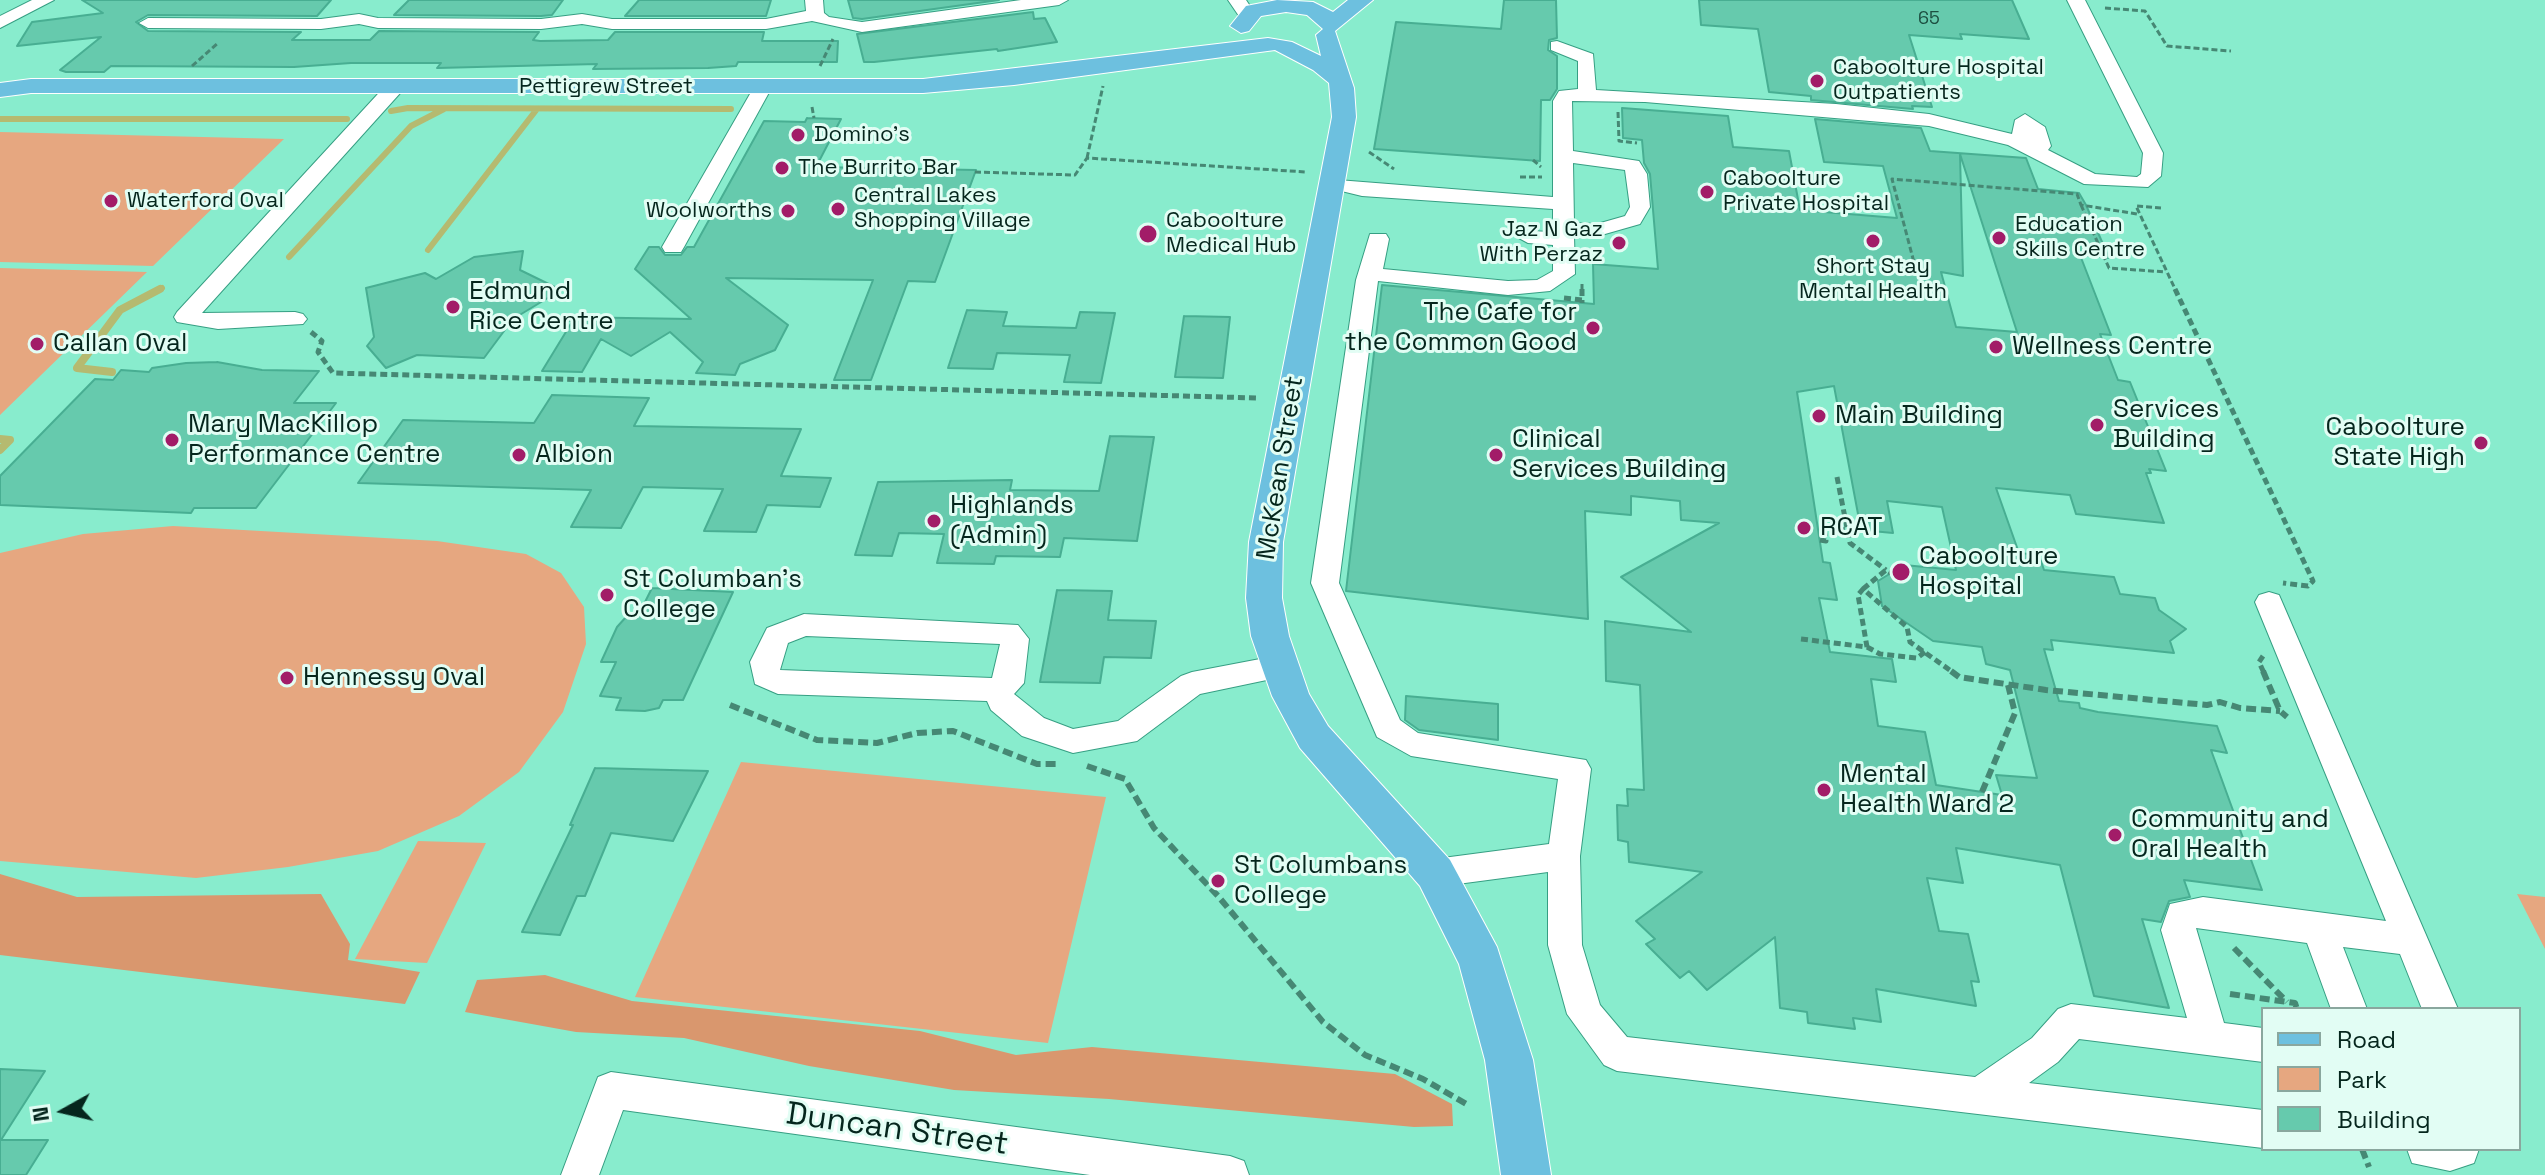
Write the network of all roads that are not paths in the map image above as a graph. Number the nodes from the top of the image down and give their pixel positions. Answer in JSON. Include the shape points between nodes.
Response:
{"nodes":[{"id":1,"x":21,"y":0,"type":"edge"},
{"id":2,"x":45,"y":0,"type":"edge"},
{"id":3,"x":377,"y":0,"type":"edge"},
{"id":4,"x":595,"y":0,"type":"edge"},
{"id":5,"x":1059,"y":0,"type":"edge"},
{"id":6,"x":1333,"y":0,"type":"edge"},
{"id":7,"x":1362,"y":0,"type":"edge"},
{"id":8,"x":1286,"y":4,"type":"edge"},
{"id":9,"x":814,"y":8,"type":"edge"},
{"id":10,"x":2080,"y":8,"type":"edge"},
{"id":11,"x":0,"y":11,"type":"edge"},
{"id":12,"x":1242,"y":14,"type":"edge"},
{"id":13,"x":359,"y":19,"type":"junction"},
{"id":14,"x":582,"y":19,"type":"junction"},
{"id":15,"x":0,"y":23,"type":"edge"},
{"id":16,"x":148,"y":23,"type":"dead end"},
{"id":17,"x":1329,"y":30,"type":"junction"},
{"id":18,"x":1276,"y":46,"type":"junction"},
{"id":19,"x":1178,"y":54,"type":"junction"},
{"id":20,"x":1567,"y":54,"type":"dead end"},
{"id":21,"x":1338,"y":79,"type":"junction"},
{"id":22,"x":0,"y":87,"type":"edge"},
{"id":23,"x":395,"y":87,"type":"junction"},
{"id":24,"x":763,"y":87,"type":"junction"},
{"id":25,"x":1582,"y":94,"type":"junction"},
{"id":26,"x":1563,"y":156,"type":"junction"},
{"id":27,"x":1319,"y":177,"type":"junction"},
{"id":28,"x":1564,"y":197,"type":"junction"},
{"id":29,"x":1565,"y":234,"type":"junction"},
{"id":30,"x":1528,"y":237,"type":"dead end"},
{"id":31,"x":1378,"y":239,"type":"dead end"},
{"id":32,"x":673,"y":247,"type":"dead end"},
{"id":33,"x":1371,"y":274,"type":"junction"},
{"id":34,"x":295,"y":319,"type":"road end"},
{"id":35,"x":2269,"y":602,"type":"dead end"},
{"id":36,"x":1281,"y":666,"type":"junction"},
{"id":37,"x":996,"y":690,"type":"junction"},
{"id":38,"x":1564,"y":856,"type":"junction"},
{"id":39,"x":1435,"y":873,"type":"junction"},
{"id":40,"x":2319,"y":929,"type":"junction"},
{"id":41,"x":2411,"y":940,"type":"junction"},
{"id":42,"x":2348,"y":1007,"type":"edge"},
{"id":43,"x":2439,"y":1007,"type":"edge"},
{"id":44,"x":2211,"y":1039,"type":"junction"},
{"id":45,"x":2261,"y":1045,"type":"edge"},
{"id":46,"x":1981,"y":1095,"type":"junction"},
{"id":47,"x":2261,"y":1129,"type":"edge"},
{"id":48,"x":580,"y":1175,"type":"edge"},
{"id":49,"x":1230,"y":1175,"type":"edge"},
{"id":50,"x":1526,"y":1175,"type":"edge"}],
"edges":[{"from":1,"to":11,"type":"street"},
{"from":2,"to":15,"type":"street"},
{"from":3,"to":13,"type":"street"},
{"from":4,"to":14,"type":"street"},
{"from":5,"to":9,"type":"street","via":[[878,26],[844,26]]},
{"from":6,"to":8,"type":"main road","name":"Pettigrew Street"},
{"from":7,"to":17,"type":"main road"},
{"from":8,"to":12,"type":"main road","name":"Pettigrew Street"},
{"from":8,"to":17,"type":"main road","via":[[1322,13]]},
{"from":9,"to":14,"type":"street","via":[[766,24],[612,24]]},
{"from":10,"to":25,"type":"street","via":[[2153,153],[2151,176],[2141,183],[2091,180],[2015,141],[1929,120],[1644,88]]},
{"from":12,"to":18,"type":"main road","via":[[1248,37]]},
{"from":12,"to":19,"type":"main road","name":"Pettigrew Street"},
{"from":13,"to":14,"type":"street","via":[[495,24]]},
{"from":13,"to":16,"type":"street","via":[[321,24]]},
{"from":17,"to":18,"type":"main road","name":"Pettigrew Street","via":[[1309,44]]},
{"from":17,"to":21,"type":"main road","name":"McKean Street"},
{"from":18,"to":19,"type":"main road","name":"Pettigrew Street"},
{"from":18,"to":21,"type":"main road","via":[[1321,65]]},
{"from":19,"to":24,"type":"main road","name":"Pettigrew Street","via":[[966,83]]},
{"from":20,"to":25,"type":"street","via":[[1576,65]]},
{"from":21,"to":27,"type":"main road","name":"McKean Street","via":[[1345,102]]},
{"from":22,"to":23,"type":"main road","name":"Pettigrew Street"},
{"from":23,"to":24,"type":"main road","name":"Pettigrew Street"},
{"from":23,"to":34,"type":"street","via":[[185,317],[218,322]]},
{"from":24,"to":32,"type":"street","via":[[714,164]]},
{"from":25,"to":26,"type":"street","via":[[1562,101]]},
{"from":26,"to":28,"type":"street"},
{"from":26,"to":29,"type":"street","via":[[1632,165],[1640,207],[1633,220]]},
{"from":27,"to":28,"type":"street","via":[[1362,190]]},
{"from":27,"to":36,"type":"main road","name":"McKean Street","via":[[1266,542],[1264,598]]},
{"from":28,"to":29,"type":"street"},
{"from":29,"to":30,"type":"street"},
{"from":29,"to":33,"type":"street","via":[[1564,274],[1542,286],[1508,288]]},
{"from":31,"to":33,"type":"street"},
{"from":33,"to":38,"type":"street","via":[[1325,583],[1388,728],[1411,744],[1575,769]]},
{"from":35,"to":41,"type":"street"},
{"from":36,"to":37,"type":"street","via":[[1192,684],[1126,732],[1073,741],[1033,727],[1002,702]]},
{"from":36,"to":39,"type":"main road","name":"McKean Street","via":[[1291,696],[1325,752]]},
{"from":37,"to":37,"type":"street","via":[[778,682],[765,676],[765,662],[777,636],[804,625],[995,629],[1015,639],[1009,683]]},
{"from":38,"to":39,"type":"street"},
{"from":38,"to":46,"type":"street","via":[[1565,945],[1585,1014],[1617,1053]]},
{"from":39,"to":50,"type":"main road","name":"McKean Street","via":[[1481,961],[1509,1060]]},
{"from":40,"to":41,"type":"street"},
{"from":40,"to":42,"type":"street"},
{"from":40,"to":44,"type":"street","via":[[2203,912],[2182,915],[2178,930]]},
{"from":41,"to":43,"type":"street"},
{"from":44,"to":45,"type":"street"},
{"from":44,"to":46,"type":"street","via":[[2071,1021],[2045,1050]]},
{"from":46,"to":47,"type":"street"},
{"from":48,"to":49,"type":"street","name":"Duncan Street","via":[[611,1090]]}]}
